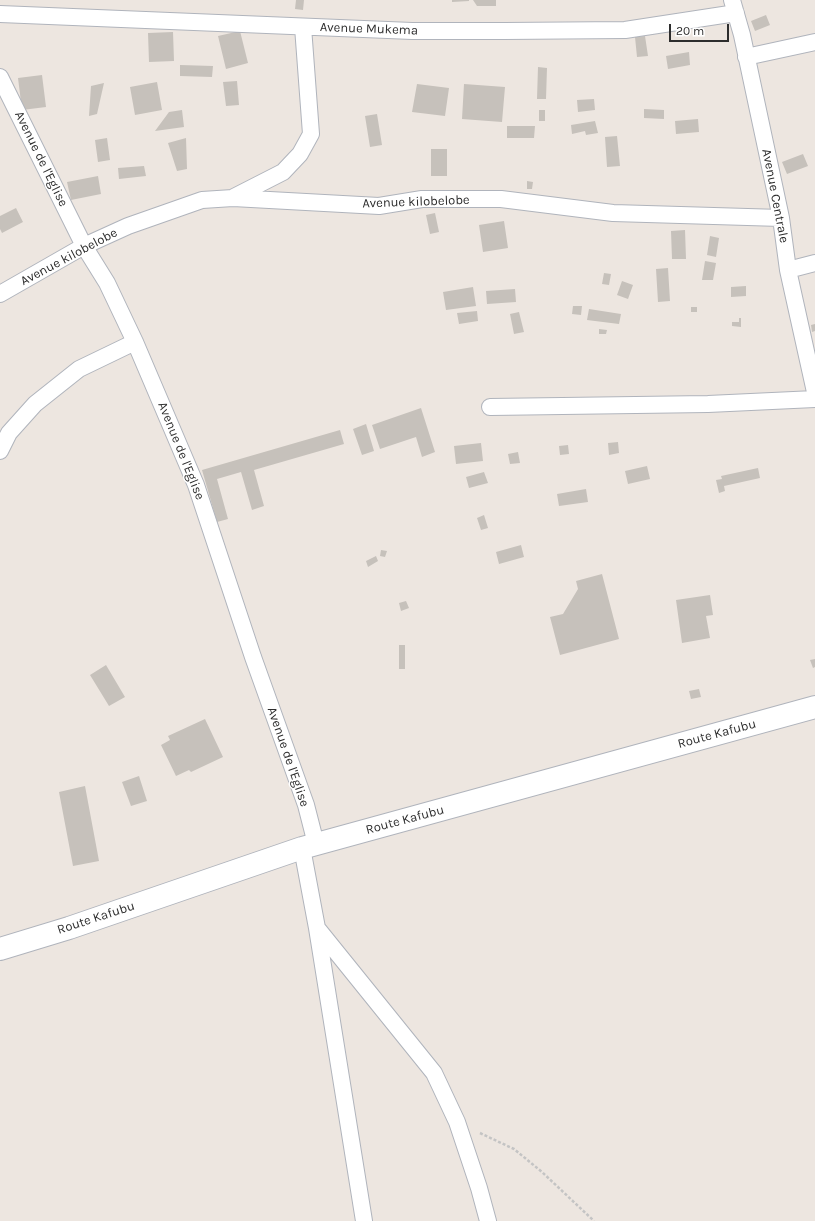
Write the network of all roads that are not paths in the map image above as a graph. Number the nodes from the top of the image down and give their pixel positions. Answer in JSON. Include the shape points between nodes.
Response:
{"nodes":[{"id":1,"x":734,"y":6,"type":"edge"},
{"id":2,"x":0,"y":14,"type":"edge"},
{"id":3,"x":303,"y":27,"type":"junction"},
{"id":4,"x":815,"y":42,"type":"edge"},
{"id":5,"x":746,"y":57,"type":"junction"},
{"id":6,"x":0,"y":77,"type":"edge"},
{"id":7,"x":7,"y":105,"type":"edge"},
{"id":8,"x":233,"y":198,"type":"junction"},
{"id":9,"x":781,"y":218,"type":"junction"},
{"id":10,"x":84,"y":246,"type":"junction"},
{"id":11,"x":815,"y":263,"type":"edge"},
{"id":12,"x":788,"y":270,"type":"junction"},
{"id":13,"x":0,"y":294,"type":"edge"},
{"id":14,"x":135,"y":342,"type":"junction"},
{"id":15,"x":815,"y":392,"type":"edge"},
{"id":16,"x":815,"y":399,"type":"edge"},
{"id":17,"x":490,"y":407,"type":"dead end"},
{"id":18,"x":0,"y":451,"type":"edge"},
{"id":19,"x":815,"y":707,"type":"edge"},
{"id":20,"x":309,"y":846,"type":"junction"},
{"id":21,"x":318,"y":928,"type":"junction"},
{"id":22,"x":0,"y":949,"type":"edge"},
{"id":23,"x":364,"y":1221,"type":"edge"},
{"id":24,"x":488,"y":1221,"type":"edge"}],
"edges":[{"from":1,"to":3,"type":"street","name":"Avenue Mukema","via":[[625,30],[412,31]]},
{"from":1,"to":5,"type":"street","name":"Avenue Centrale"},
{"from":2,"to":3,"type":"street","name":"Avenue Mukema"},
{"from":3,"to":8,"type":"street","via":[[311,134],[300,154],[283,172]]},
{"from":4,"to":5,"type":"street"},
{"from":5,"to":9,"type":"street","name":"Avenue Centrale"},
{"from":6,"to":7,"type":"street","name":"Avenue de l'Eglise"},
{"from":7,"to":10,"type":"street","name":"Avenue de l'Eglise"},
{"from":8,"to":9,"type":"street","name":"Avenue kilobelobe","via":[[378,206],[422,200],[501,199],[613,213]]},
{"from":8,"to":10,"type":"street","name":"Avenue kilobelobe","via":[[202,200],[128,226]]},
{"from":9,"to":12,"type":"street","name":"Avenue Centrale"},
{"from":10,"to":13,"type":"street","name":"Avenue kilobelobe"},
{"from":10,"to":14,"type":"street","name":"Avenue de l'Eglise","via":[[107,283]]},
{"from":11,"to":12,"type":"street"},
{"from":12,"to":15,"type":"street","name":"Avenue Centrale"},
{"from":14,"to":18,"type":"street","via":[[78,369],[35,404],[9,433]]},
{"from":14,"to":20,"type":"street","name":"Avenue de l'Eglise","via":[[196,485],[253,657],[306,805]]},
{"from":16,"to":17,"type":"street","via":[[708,404]]},
{"from":19,"to":20,"type":"main road","name":"Route Kafubu"},
{"from":20,"to":21,"type":"street","name":"Avenue de l'Eglise"},
{"from":20,"to":22,"type":"main road","name":"Route Kafubu"},
{"from":21,"to":23,"type":"street","name":"Avenue de l'Eglise"},
{"from":21,"to":24,"type":"street","via":[[434,1073],[456,1122]]}]}
